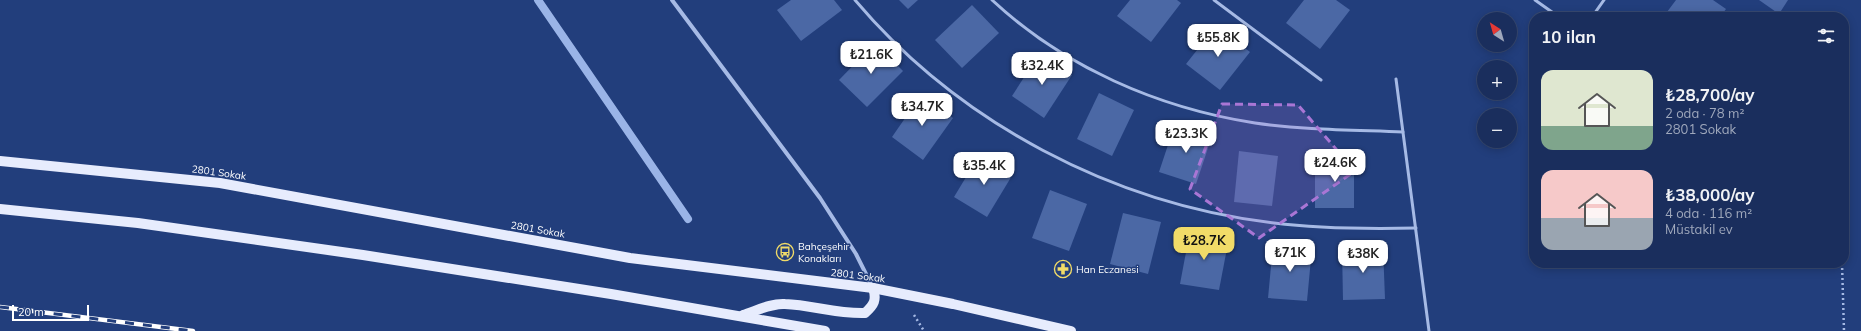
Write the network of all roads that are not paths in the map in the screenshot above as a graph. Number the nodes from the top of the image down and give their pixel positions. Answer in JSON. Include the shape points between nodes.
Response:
{"nodes":[{"id":1,"x":672,"y":0,"type":"edge"},
{"id":2,"x":855,"y":0,"type":"edge"},
{"id":3,"x":992,"y":0,"type":"edge"},
{"id":4,"x":1214,"y":0,"type":"edge"},
{"id":5,"x":1535,"y":0,"type":"edge"},
{"id":6,"x":1604,"y":0,"type":"edge"},
{"id":7,"x":1552,"y":12,"type":"edge"},
{"id":8,"x":1596,"y":12,"type":"edge"},
{"id":9,"x":1396,"y":79,"type":"dead end"},
{"id":10,"x":1321,"y":80,"type":"dead end"},
{"id":11,"x":1403,"y":132,"type":"junction"},
{"id":12,"x":0,"y":161,"type":"edge"},
{"id":13,"x":0,"y":209,"type":"edge"},
{"id":14,"x":1416,"y":228,"type":"junction"},
{"id":15,"x":873,"y":288,"type":"junction"},
{"id":16,"x":741,"y":316,"type":"junction"},
{"id":17,"x":826,"y":331,"type":"edge"},
{"id":18,"x":1071,"y":331,"type":"edge"},
{"id":19,"x":1429,"y":331,"type":"edge"}],
"edges":[{"from":1,"to":15,"type":"street","via":[[820,198],[856,254]]},
{"from":2,"to":14,"type":"lane","via":[[901,50],[973,108],[1052,156],[1095,175],[1181,204],[1273,223],[1320,228]]},
{"from":3,"to":11,"type":"lane","via":[[1024,27],[1090,70],[1151,97],[1182,107],[1256,123]]},
{"from":4,"to":10,"type":"lane"},
{"from":5,"to":7,"type":"lane"},
{"from":6,"to":8,"type":"lane"},
{"from":9,"to":11,"type":"lane"},
{"from":11,"to":14,"type":"lane"},
{"from":12,"to":15,"type":"main road","name":"2801 Sokak","via":[[220,183],[630,258]]},
{"from":13,"to":16,"type":"main road","via":[[138,224],[363,255]]},
{"from":14,"to":19,"type":"lane"},
{"from":15,"to":16,"type":"main road","via":[[876,297],[874,304],[865,313],[846,314],[784,303]]},
{"from":15,"to":18,"type":"main road","name":"2801 Sokak"},
{"from":16,"to":17,"type":"main road"}]}
